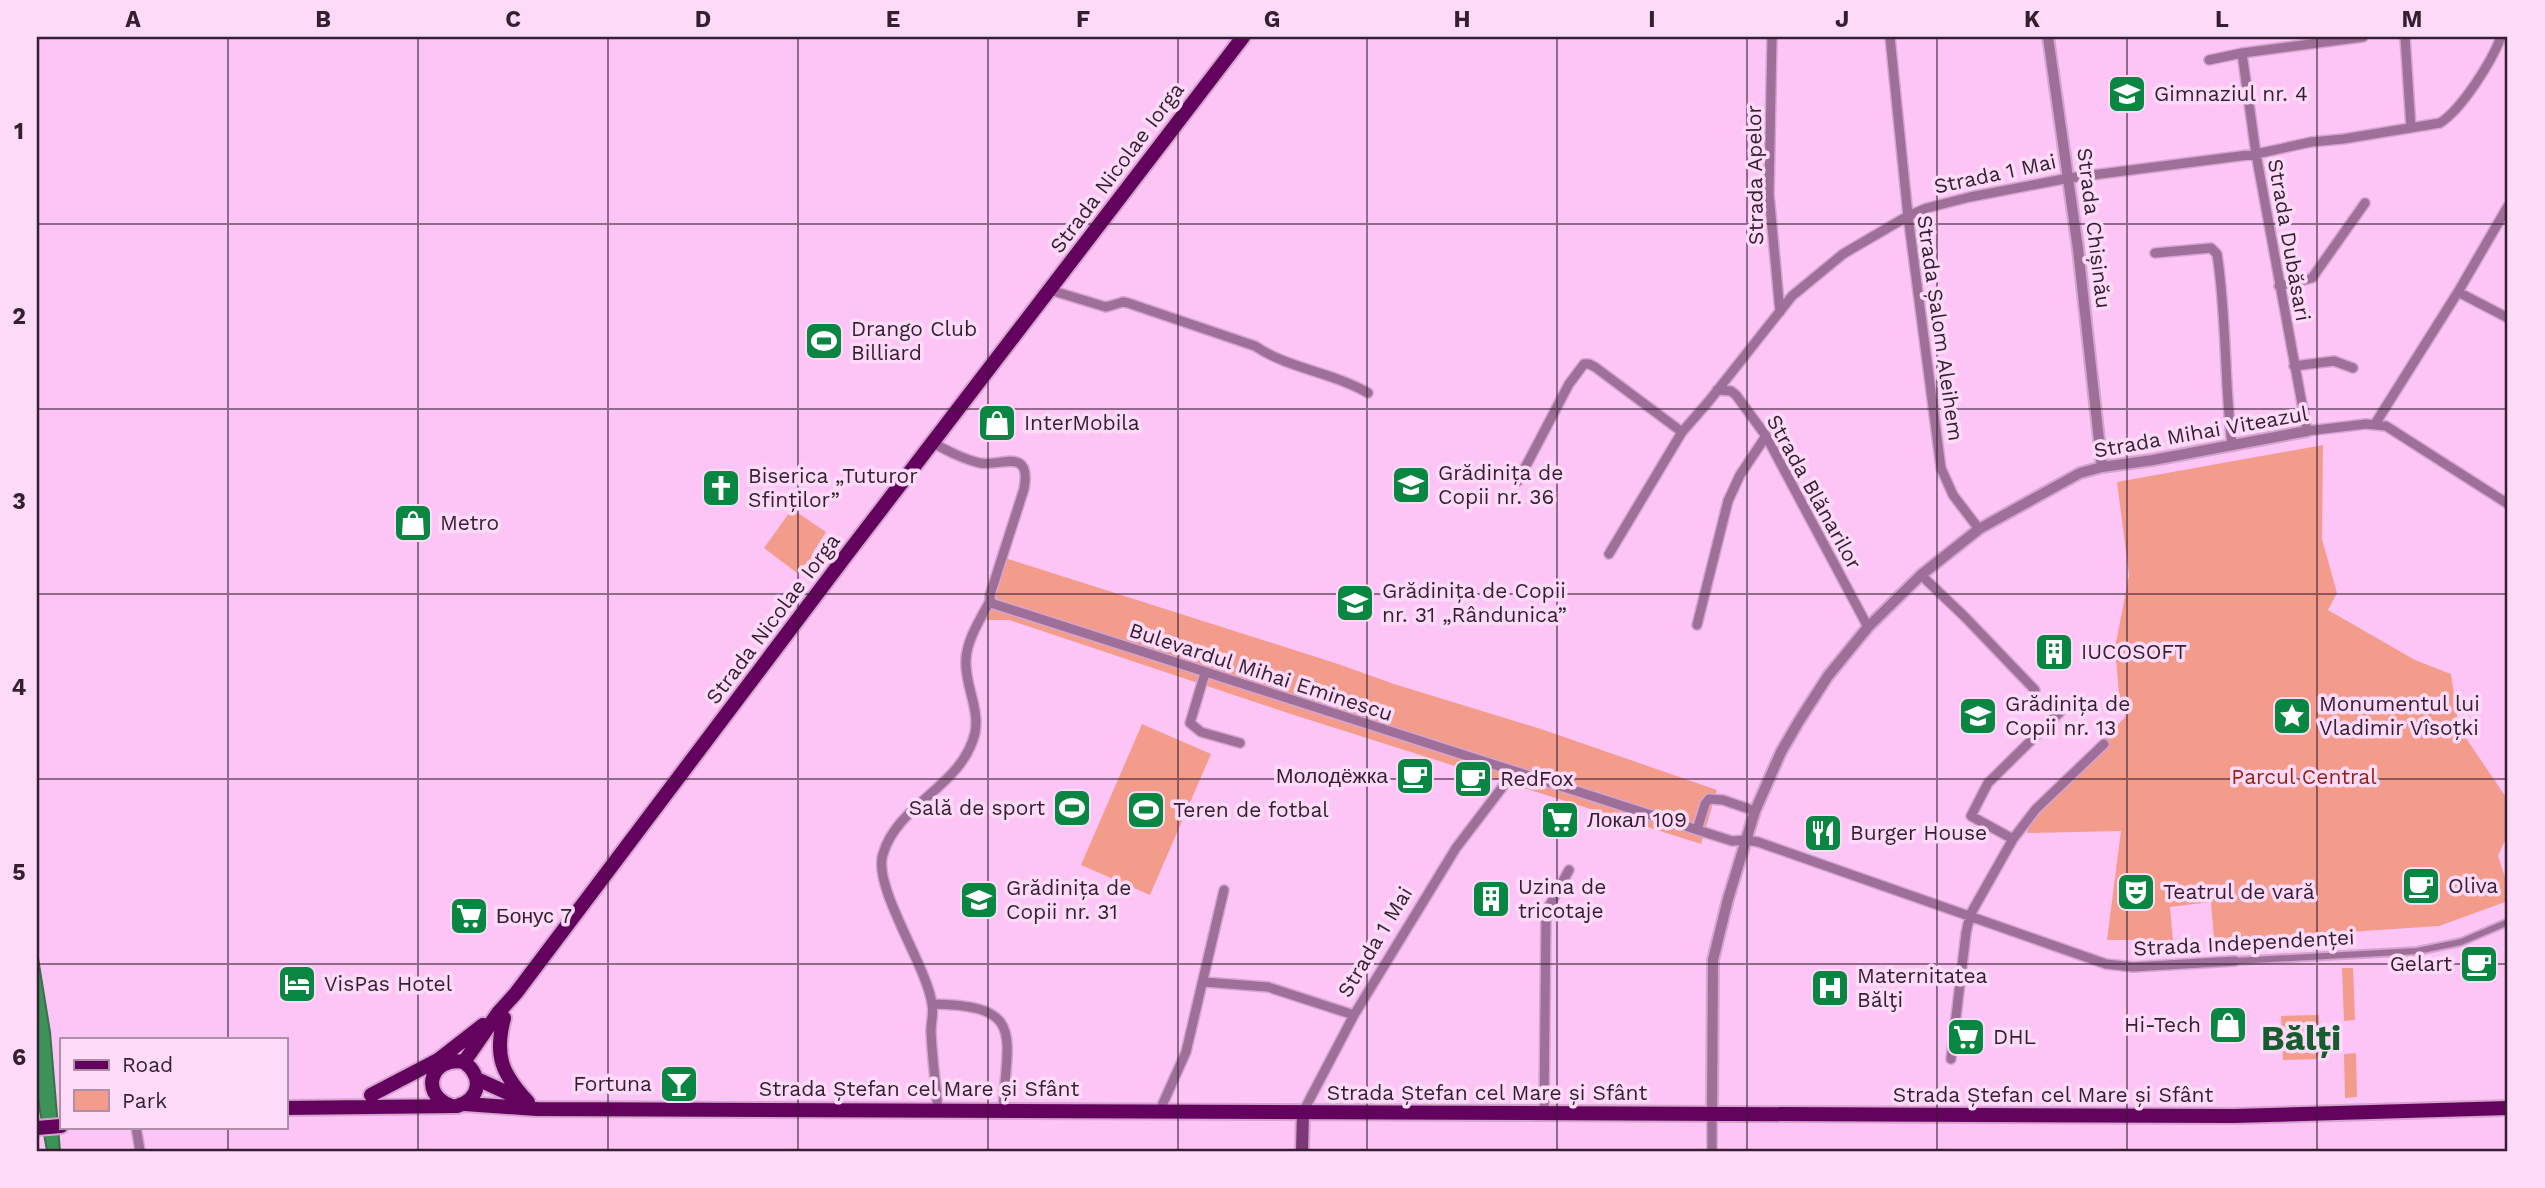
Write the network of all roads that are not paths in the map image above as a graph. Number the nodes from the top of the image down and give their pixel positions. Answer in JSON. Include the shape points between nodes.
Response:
{"nodes":[{"id":1,"x":1243,"y":37,"type":"edge"},
{"id":2,"x":1772,"y":37,"type":"edge"},
{"id":3,"x":1890,"y":37,"type":"edge"},
{"id":4,"x":2048,"y":37,"type":"edge"},
{"id":5,"x":2363,"y":37,"type":"edge"},
{"id":6,"x":2405,"y":37,"type":"edge"},
{"id":7,"x":2501,"y":37,"type":"edge"},
{"id":8,"x":2242,"y":53,"type":"junction"},
{"id":9,"x":2209,"y":60,"type":"dead end"},
{"id":10,"x":2411,"y":128,"type":"junction"},
{"id":11,"x":2256,"y":154,"type":"junction"},
{"id":12,"x":2069,"y":178,"type":"junction"},
{"id":13,"x":2365,"y":203,"type":"dead end"},
{"id":14,"x":2508,"y":206,"type":"edge"},
{"id":15,"x":1908,"y":216,"type":"junction"},
{"id":16,"x":2155,"y":253,"type":"dead end"},
{"id":17,"x":2279,"y":286,"type":"junction"},
{"id":18,"x":1050,"y":290,"type":"junction"},
{"id":19,"x":2458,"y":292,"type":"junction"},
{"id":20,"x":1780,"y":312,"type":"junction"},
{"id":21,"x":2508,"y":318,"type":"edge"},
{"id":22,"x":2294,"y":366,"type":"junction"},
{"id":23,"x":2353,"y":368,"type":"dead end"},
{"id":24,"x":1717,"y":390,"type":"junction"},
{"id":25,"x":1368,"y":393,"type":"dead end"},
{"id":26,"x":2375,"y":424,"type":"junction"},
{"id":27,"x":2307,"y":431,"type":"junction"},
{"id":28,"x":1682,"y":432,"type":"junction"},
{"id":29,"x":1766,"y":436,"type":"junction"},
{"id":30,"x":933,"y":443,"type":"junction"},
{"id":31,"x":2232,"y":445,"type":"junction"},
{"id":32,"x":2102,"y":467,"type":"junction"},
{"id":33,"x":1518,"y":481,"type":"dead end"},
{"id":34,"x":2508,"y":504,"type":"edge"},
{"id":35,"x":1979,"y":529,"type":"junction"},
{"id":36,"x":1609,"y":554,"type":"dead end"},
{"id":37,"x":1921,"y":575,"type":"junction"},
{"id":38,"x":990,"y":601,"type":"junction"},
{"id":39,"x":1697,"y":625,"type":"dead end"},
{"id":40,"x":1868,"y":627,"type":"junction"},
{"id":41,"x":1205,"y":673,"type":"junction"},
{"id":42,"x":2035,"y":690,"type":"dead end"},
{"id":43,"x":2062,"y":710,"type":"dead end"},
{"id":44,"x":1240,"y":744,"type":"dead end"},
{"id":45,"x":2104,"y":744,"type":"dead end"},
{"id":46,"x":1521,"y":774,"type":"junction"},
{"id":47,"x":1755,"y":811,"type":"junction"},
{"id":48,"x":1697,"y":830,"type":"junction"},
{"id":49,"x":2013,"y":839,"type":"junction"},
{"id":50,"x":1746,"y":840,"type":"junction"},
{"id":51,"x":1569,"y":870,"type":"dead end"},
{"id":52,"x":1224,"y":890,"type":"dead end"},
{"id":53,"x":1970,"y":915,"type":"junction"},
{"id":54,"x":2508,"y":922,"type":"edge"},
{"id":55,"x":2235,"y":961,"type":"joint"},
{"id":56,"x":1204,"y":982,"type":"junction"},
{"id":57,"x":932,"y":1004,"type":"junction"},
{"id":58,"x":501,"y":1015,"type":"junction"},
{"id":59,"x":1354,"y":1015,"type":"junction"},
{"id":60,"x":1951,"y":1059,"type":"dead end"},
{"id":61,"x":437,"y":1069,"type":"junction"},
{"id":62,"x":471,"y":1069,"type":"junction"},
{"id":63,"x":371,"y":1095,"type":"junction"},
{"id":64,"x":465,"y":1104,"type":"junction"},
{"id":65,"x":449,"y":1105,"type":"junction"},
{"id":66,"x":533,"y":1106,"type":"junction"},
{"id":67,"x":328,"y":1107,"type":"junction"},
{"id":68,"x":287,"y":1108,"type":"edge"},
{"id":69,"x":2508,"y":1108,"type":"edge"},
{"id":70,"x":1003,"y":1110,"type":"junction"},
{"id":71,"x":1160,"y":1110,"type":"junction"},
{"id":72,"x":938,"y":1111,"type":"junction"},
{"id":73,"x":1303,"y":1112,"type":"junction"},
{"id":74,"x":1544,"y":1114,"type":"junction"},
{"id":75,"x":1712,"y":1116,"type":"junction"},
{"id":76,"x":60,"y":1126,"type":"edge"},
{"id":77,"x":37,"y":1128,"type":"edge"},
{"id":78,"x":136,"y":1128,"type":"edge"},
{"id":79,"x":140,"y":1151,"type":"edge"},
{"id":80,"x":1302,"y":1151,"type":"edge"},
{"id":81,"x":1712,"y":1151,"type":"edge"}],
"edges":[{"from":1,"to":18,"type":"main road","name":"Strada Nicolae Iorga"},
{"from":2,"to":20,"type":"street","name":"Strada Apelor","via":[[1769,194]]},
{"from":3,"to":15,"type":"street","name":"Strada Șalom Aleihem"},
{"from":4,"to":12,"type":"street","name":"Strada Chișinău"},
{"from":5,"to":8,"type":"street"},
{"from":6,"to":10,"type":"street"},
{"from":7,"to":10,"type":"street","name":"Strada 1 Mai","via":[[2485,70],[2449,115],[2440,123]]},
{"from":8,"to":9,"type":"street"},
{"from":8,"to":11,"type":"street","name":"Strada Dubăsari"},
{"from":10,"to":11,"type":"street","name":"Strada 1 Mai"},
{"from":11,"to":12,"type":"street","name":"Strada 1 Mai"},
{"from":11,"to":17,"type":"street","name":"Strada Dubăsari"},
{"from":12,"to":15,"type":"street","name":"Strada 1 Mai","via":[[1970,197]]},
{"from":12,"to":32,"type":"street","name":"Strada Chișinău"},
{"from":13,"to":17,"type":"street","via":[[2312,278]]},
{"from":14,"to":19,"type":"street"},
{"from":15,"to":20,"type":"street","name":"Strada 1 Mai","via":[[1821,270]]},
{"from":15,"to":35,"type":"street","name":"Strada Șalom Aleihem","via":[[1941,468],[1953,495]]},
{"from":16,"to":31,"type":"street","via":[[2211,248],[2217,254]]},
{"from":17,"to":22,"type":"street","name":"Strada Dubăsari"},
{"from":18,"to":25,"type":"street","via":[[1106,307],[1128,303],[1255,346],[1272,358]]},
{"from":18,"to":30,"type":"main road","name":"Strada Nicolae Iorga"},
{"from":19,"to":21,"type":"street"},
{"from":19,"to":26,"type":"street"},
{"from":20,"to":24,"type":"street","name":"Strada 1 Mai"},
{"from":22,"to":23,"type":"street","via":[[2334,361]]},
{"from":22,"to":27,"type":"street","name":"Strada Dubăsari"},
{"from":24,"to":28,"type":"street","name":"Strada 1 Mai"},
{"from":24,"to":29,"type":"street","name":"Strada Blănarilor","via":[[1736,395]]},
{"from":26,"to":27,"type":"street","name":"Strada Mihai Viteazul"},
{"from":26,"to":34,"type":"street","name":"Strada Mihai Viteazul","via":[[2398,432]]},
{"from":27,"to":31,"type":"street","name":"Strada Mihai Viteazul"},
{"from":28,"to":33,"type":"street","via":[[1595,367],[1584,364]]},
{"from":28,"to":36,"type":"street","name":"Strada 1 Mai"},
{"from":29,"to":39,"type":"street","via":[[1728,501]]},
{"from":29,"to":40,"type":"street","name":"Strada Blănarilor"},
{"from":30,"to":38,"type":"street","via":[[974,461],[1008,460],[1022,468],[1024,489]]},
{"from":30,"to":58,"type":"main road","name":"Strada Nicolae Iorga"},
{"from":31,"to":32,"type":"street","name":"Strada Mihai Viteazul"},
{"from":32,"to":35,"type":"street","name":"Strada Mihai Viteazul","via":[[2060,482]]},
{"from":35,"to":37,"type":"street","name":"Strada Mihai Viteazul"},
{"from":37,"to":40,"type":"street","name":"Strada Mihai Viteazul"},
{"from":37,"to":42,"type":"street"},
{"from":38,"to":41,"type":"street","name":"Bulevardul Mihai Eminescu"},
{"from":38,"to":57,"type":"street","via":[[967,647],[975,732],[966,755],[951,776],[890,834],[881,857],[884,880]]},
{"from":40,"to":47,"type":"street","name":"Strada Mihai Viteazul","via":[[1799,721]]},
{"from":41,"to":44,"type":"street","via":[[1190,723],[1201,732]]},
{"from":41,"to":46,"type":"street","name":"Bulevardul Mihai Eminescu"},
{"from":43,"to":49,"type":"street","via":[[1988,783],[1971,816]]},
{"from":45,"to":49,"type":"street","via":[[2036,809]]},
{"from":46,"to":48,"type":"street","name":"Bulevardul Mihai Eminescu"},
{"from":46,"to":59,"type":"street","name":"Strada 1 Mai","via":[[1504,785],[1456,848]]},
{"from":47,"to":48,"type":"street","via":[[1709,799]]},
{"from":47,"to":50,"type":"street","name":"Strada Mihai Viteazul"},
{"from":48,"to":50,"type":"street","name":"Bulevardul Mihai Eminescu","via":[[1732,841]]},
{"from":49,"to":53,"type":"street"},
{"from":50,"to":53,"type":"street","name":"Strada Independenței"},
{"from":50,"to":75,"type":"street","name":"Strada Mihai Viteazul","via":[[1713,960]]},
{"from":51,"to":74,"type":"street","via":[[1546,912]]},
{"from":52,"to":56,"type":"street"},
{"from":53,"to":55,"type":"street","name":"Strada Independenței","via":[[2117,967]]},
{"from":53,"to":60,"type":"street"},
{"from":54,"to":55,"type":"street","name":"Strada Independenței","via":[[2438,948]]},
{"from":56,"to":59,"type":"street","via":[[1268,987]]},
{"from":56,"to":71,"type":"street","via":[[1186,1052]]},
{"from":57,"to":70,"type":"street","via":[[964,1005],[1001,1021],[1007,1053]]},
{"from":57,"to":72,"type":"street"},
{"from":58,"to":62,"type":"main road","name":"Strada Nicolae Iorga"},
{"from":58,"to":63,"type":"main road","via":[[438,1060]]},
{"from":58,"to":66,"type":"main road","via":[[502,1064],[513,1086]]},
{"from":59,"to":73,"type":"street","name":"Strada 1 Mai"},
{"from":61,"to":62,"type":"main road","via":[[449,1061]]},
{"from":61,"to":63,"type":"main road"},
{"from":61,"to":65,"type":"main road","via":[[433,1090]]},
{"from":62,"to":64,"type":"main road","via":[[477,1088]]},
{"from":62,"to":66,"type":"main road"},
{"from":63,"to":67,"type":"main road"},
{"from":64,"to":65,"type":"main road"},
{"from":64,"to":66,"type":"main road","name":"Strada Ștefan cel Mare și Sfânt"},
{"from":65,"to":67,"type":"main road"},
{"from":66,"to":72,"type":"main road","name":"Strada Ștefan cel Mare și Sfânt"},
{"from":67,"to":68,"type":"main road"},
{"from":69,"to":75,"type":"main road","name":"Strada Ștefan cel Mare și Sfânt","via":[[2234,1116]]},
{"from":70,"to":71,"type":"main road","name":"Strada Ștefan cel Mare și Sfânt"},
{"from":70,"to":72,"type":"main road","name":"Strada Ștefan cel Mare și Sfânt"},
{"from":71,"to":73,"type":"main road","name":"Strada Ștefan cel Mare și Sfânt"},
{"from":73,"to":74,"type":"main road","name":"Strada Ștefan cel Mare și Sfânt"},
{"from":73,"to":80,"type":"main road","name":"Strada 1 Mai"},
{"from":74,"to":75,"type":"main road","name":"Strada Ștefan cel Mare și Sfânt"},
{"from":75,"to":81,"type":"street"},
{"from":76,"to":77,"type":"main road"},
{"from":78,"to":79,"type":"street"}]}
